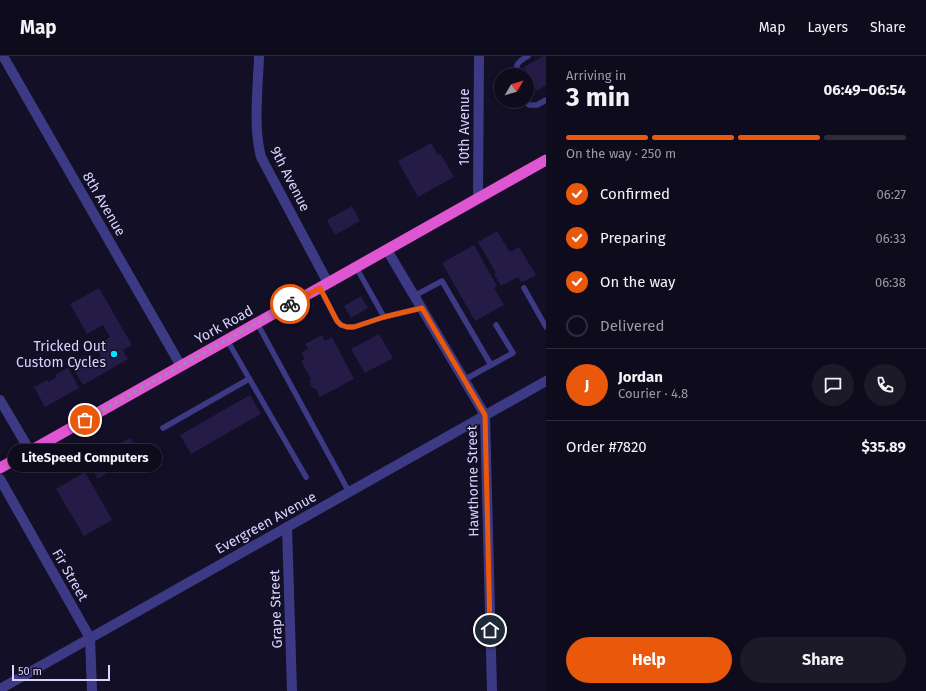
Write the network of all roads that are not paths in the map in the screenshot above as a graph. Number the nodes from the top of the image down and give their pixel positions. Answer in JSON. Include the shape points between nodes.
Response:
{"nodes":[{"id":1,"x":3,"y":56,"type":"edge"},
{"id":2,"x":259,"y":56,"type":"edge"},
{"id":3,"x":479,"y":56,"type":"edge"},
{"id":4,"x":528,"y":56,"type":"edge"},
{"id":5,"x":516,"y":68,"type":"edge"},
{"id":6,"x":546,"y":100,"type":"edge"},
{"id":7,"x":534,"y":105,"type":"edge"},
{"id":8,"x":546,"y":160,"type":"edge"},
{"id":9,"x":478,"y":198,"type":"junction"},
{"id":10,"x":387,"y":250,"type":"junction"},
{"id":11,"x":356,"y":267,"type":"junction"},
{"id":12,"x":324,"y":285,"type":"junction"},
{"id":13,"x":524,"y":288,"type":"dead end"},
{"id":14,"x":414,"y":296,"type":"junction"},
{"id":15,"x":422,"y":308,"type":"junction"},
{"id":16,"x":384,"y":317,"type":"junction"},
{"id":17,"x":258,"y":323,"type":"junction"},
{"id":18,"x":496,"y":325,"type":"dead end"},
{"id":19,"x":546,"y":327,"type":"edge"},
{"id":20,"x":227,"y":340,"type":"junction"},
{"id":21,"x":491,"y":365,"type":"junction"},
{"id":22,"x":181,"y":366,"type":"junction"},
{"id":23,"x":249,"y":379,"type":"junction"},
{"id":24,"x":464,"y":380,"type":"junction"},
{"id":25,"x":546,"y":381,"type":"edge"},
{"id":26,"x":0,"y":400,"type":"edge"},
{"id":27,"x":485,"y":415,"type":"junction"},
{"id":28,"x":163,"y":428,"type":"dead end"},
{"id":29,"x":30,"y":451,"type":"junction"},
{"id":30,"x":0,"y":468,"type":"edge"},
{"id":31,"x":306,"y":477,"type":"dead end"},
{"id":32,"x":0,"y":479,"type":"edge"},
{"id":33,"x":349,"y":492,"type":"junction"},
{"id":34,"x":287,"y":527,"type":"junction"},
{"id":35,"x":90,"y":638,"type":"junction"},
{"id":36,"x":0,"y":689,"type":"edge"},
{"id":37,"x":92,"y":691,"type":"edge"},
{"id":38,"x":292,"y":691,"type":"edge"},
{"id":39,"x":492,"y":691,"type":"edge"}],
"edges":[{"from":1,"to":22,"type":"street","name":"8th Avenue"},
{"from":2,"to":12,"type":"street","name":"9th Avenue","via":[[258,144]]},
{"from":3,"to":9,"type":"street","name":"10th Avenue"},
{"from":4,"to":5,"type":"lane","via":[[520,60]]},
{"from":6,"to":7,"type":"lane"},
{"from":8,"to":9,"type":"highway","name":"York Road"},
{"from":9,"to":10,"type":"highway","name":"York Road"},
{"from":10,"to":11,"type":"highway","name":"York Road"},
{"from":10,"to":14,"type":"street","name":"Hawthorne Street"},
{"from":11,"to":12,"type":"highway","name":"York Road"},
{"from":11,"to":16,"type":"lane"},
{"from":12,"to":16,"type":"lane","via":[[337,321],[341,325],[354,327]]},
{"from":12,"to":17,"type":"highway","name":"York Road"},
{"from":13,"to":19,"type":"lane"},
{"from":14,"to":15,"type":"street","name":"Hawthorne Street"},
{"from":14,"to":21,"type":"lane","via":[[442,281]]},
{"from":15,"to":16,"type":"lane"},
{"from":15,"to":24,"type":"street","name":"Hawthorne Street"},
{"from":17,"to":20,"type":"highway","name":"York Road"},
{"from":17,"to":33,"type":"lane"},
{"from":18,"to":21,"type":"lane","via":[[513,353]]},
{"from":20,"to":22,"type":"highway","name":"York Road"},
{"from":20,"to":23,"type":"lane"},
{"from":21,"to":24,"type":"lane"},
{"from":22,"to":29,"type":"highway","name":"York Road"},
{"from":23,"to":28,"type":"lane"},
{"from":23,"to":31,"type":"lane"},
{"from":24,"to":27,"type":"street","name":"Hawthorne Street"},
{"from":25,"to":27,"type":"street","name":"Evergreen Avenue"},
{"from":26,"to":29,"type":"street"},
{"from":27,"to":33,"type":"street","name":"Evergreen Avenue"},
{"from":27,"to":39,"type":"street","name":"Hawthorne Street"},
{"from":29,"to":30,"type":"highway","name":"York Road"},
{"from":32,"to":35,"type":"street","name":"Fir Street"},
{"from":33,"to":34,"type":"street","name":"Evergreen Avenue"},
{"from":34,"to":35,"type":"street","name":"Evergreen Avenue"},
{"from":34,"to":38,"type":"street","name":"Grape Street"},
{"from":35,"to":36,"type":"street","name":"Evergreen Avenue"},
{"from":35,"to":37,"type":"street","name":"Fir Street"}]}
